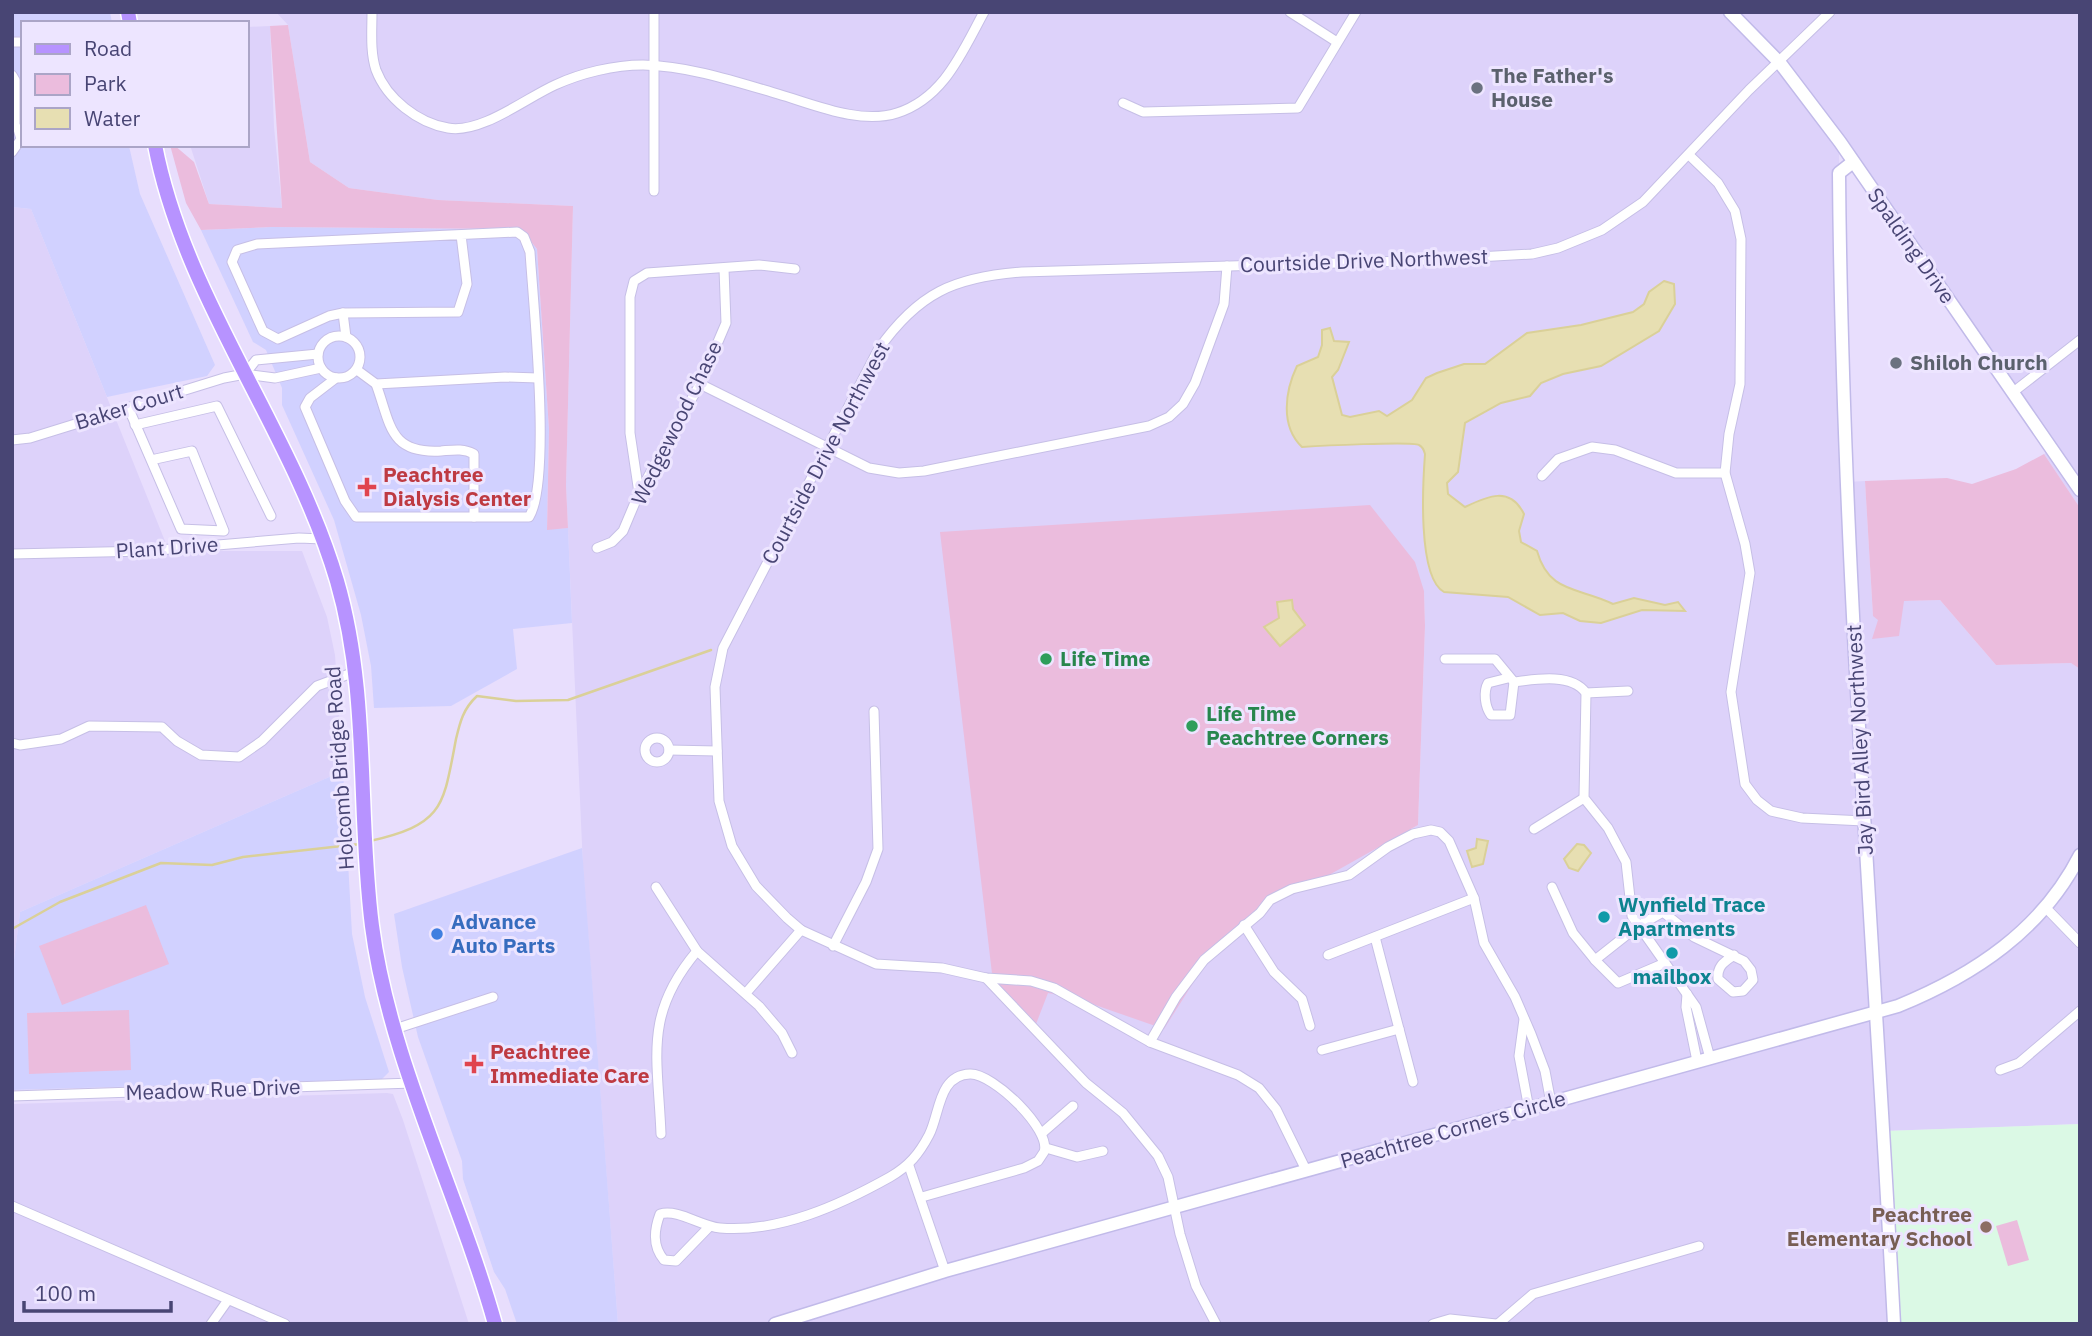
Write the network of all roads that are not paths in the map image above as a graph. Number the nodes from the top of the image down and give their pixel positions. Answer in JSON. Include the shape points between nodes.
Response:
{"nodes":[{"id":1,"x":372,"y":12,"type":"edge"},
{"id":2,"x":654,"y":12,"type":"edge"},
{"id":3,"x":984,"y":12,"type":"edge"},
{"id":4,"x":1290,"y":12,"type":"edge"},
{"id":5,"x":1356,"y":12,"type":"edge"},
{"id":6,"x":1730,"y":12,"type":"edge"},
{"id":7,"x":1830,"y":12,"type":"edge"},
{"id":8,"x":1338,"y":42,"type":"junction"},
{"id":9,"x":1780,"y":63,"type":"junction"},
{"id":10,"x":653,"y":66,"type":"junction"},
{"id":11,"x":12,"y":75,"type":"edge"},
{"id":12,"x":1123,"y":103,"type":"dead end"},
{"id":13,"x":14,"y":125,"type":"edge"},
{"id":14,"x":156,"y":147,"type":"edge"},
{"id":15,"x":1689,"y":155,"type":"junction"},
{"id":16,"x":1853,"y":162,"type":"junction"},
{"id":17,"x":654,"y":191,"type":"dead end"},
{"id":18,"x":461,"y":234,"type":"junction"},
{"id":19,"x":1227,"y":266,"type":"junction"},
{"id":20,"x":724,"y":269,"type":"junction"},
{"id":21,"x":795,"y":269,"type":"dead end"},
{"id":22,"x":343,"y":313,"type":"junction"},
{"id":23,"x":346,"y":337,"type":"junction"},
{"id":24,"x":2080,"y":340,"type":"edge"},
{"id":25,"x":318,"y":354,"type":"junction"},
{"id":26,"x":321,"y":368,"type":"junction"},
{"id":27,"x":357,"y":370,"type":"junction"},
{"id":28,"x":245,"y":374,"type":"junction"},
{"id":29,"x":336,"y":378,"type":"junction"},
{"id":30,"x":538,"y":378,"type":"junction"},
{"id":31,"x":376,"y":384,"type":"junction"},
{"id":32,"x":700,"y":384,"type":"junction"},
{"id":33,"x":2012,"y":393,"type":"junction"},
{"id":34,"x":128,"y":407,"type":"junction"},
{"id":35,"x":135,"y":425,"type":"junction"},
{"id":36,"x":12,"y":440,"type":"edge"},
{"id":37,"x":827,"y":447,"type":"junction"},
{"id":38,"x":151,"y":460,"type":"junction"},
{"id":39,"x":1724,"y":473,"type":"junction"},
{"id":40,"x":1542,"y":475,"type":"dead end"},
{"id":41,"x":2080,"y":490,"type":"edge"},
{"id":42,"x":639,"y":493,"type":"junction"},
{"id":43,"x":271,"y":516,"type":"dead end"},
{"id":44,"x":474,"y":517,"type":"junction"},
{"id":45,"x":322,"y":539,"type":"junction"},
{"id":46,"x":597,"y":548,"type":"dead end"},
{"id":47,"x":12,"y":554,"type":"edge"},
{"id":48,"x":1445,"y":659,"type":"dead end"},
{"id":49,"x":357,"y":671,"type":"junction"},
{"id":50,"x":1628,"y":691,"type":"dead end"},
{"id":51,"x":1586,"y":693,"type":"junction"},
{"id":52,"x":874,"y":711,"type":"dead end"},
{"id":53,"x":12,"y":743,"type":"edge"},
{"id":54,"x":668,"y":750,"type":"dead end"},
{"id":55,"x":717,"y":751,"type":"junction"},
{"id":56,"x":1584,"y":798,"type":"junction"},
{"id":57,"x":1864,"y":821,"type":"junction"},
{"id":58,"x":1534,"y":829,"type":"dead end"},
{"id":59,"x":2080,"y":855,"type":"edge"},
{"id":60,"x":656,"y":887,"type":"dead end"},
{"id":61,"x":1552,"y":887,"type":"dead end"},
{"id":62,"x":1474,"y":898,"type":"junction"},
{"id":63,"x":2045,"y":907,"type":"junction"},
{"id":64,"x":1244,"y":925,"type":"junction"},
{"id":65,"x":1638,"y":926,"type":"junction"},
{"id":66,"x":801,"y":930,"type":"junction"},
{"id":67,"x":1375,"y":937,"type":"junction"},
{"id":68,"x":2080,"y":943,"type":"edge"},
{"id":69,"x":833,"y":946,"type":"junction"},
{"id":70,"x":697,"y":951,"type":"junction"},
{"id":71,"x":1328,"y":955,"type":"dead end"},
{"id":72,"x":1734,"y":955,"type":"junction"},
{"id":73,"x":1595,"y":960,"type":"junction"},
{"id":74,"x":1665,"y":963,"type":"junction"},
{"id":75,"x":986,"y":978,"type":"junction"},
{"id":76,"x":746,"y":993,"type":"junction"},
{"id":77,"x":1688,"y":994,"type":"junction"},
{"id":78,"x":493,"y":997,"type":"dead end"},
{"id":79,"x":2080,"y":1010,"type":"edge"},
{"id":80,"x":1878,"y":1011,"type":"junction"},
{"id":81,"x":1524,"y":1019,"type":"junction"},
{"id":82,"x":1310,"y":1026,"type":"dead end"},
{"id":83,"x":396,"y":1028,"type":"junction"},
{"id":84,"x":1399,"y":1029,"type":"junction"},
{"id":85,"x":1150,"y":1042,"type":"junction"},
{"id":86,"x":1322,"y":1050,"type":"dead end"},
{"id":87,"x":792,"y":1053,"type":"dead end"},
{"id":88,"x":1710,"y":1058,"type":"junction"},
{"id":89,"x":1697,"y":1061,"type":"junction"},
{"id":90,"x":2000,"y":1070,"type":"dead end"},
{"id":91,"x":1413,"y":1082,"type":"dead end"},
{"id":92,"x":413,"y":1083,"type":"junction"},
{"id":93,"x":12,"y":1096,"type":"edge"},
{"id":94,"x":1551,"y":1103,"type":"junction"},
{"id":95,"x":1073,"y":1106,"type":"dead end"},
{"id":96,"x":1530,"y":1109,"type":"junction"},
{"id":97,"x":1042,"y":1133,"type":"junction"},
{"id":98,"x":661,"y":1135,"type":"dead end"},
{"id":99,"x":1046,"y":1148,"type":"junction"},
{"id":100,"x":1103,"y":1152,"type":"dead end"},
{"id":101,"x":909,"y":1166,"type":"junction"},
{"id":102,"x":1306,"y":1170,"type":"junction"},
{"id":103,"x":922,"y":1197,"type":"junction"},
{"id":104,"x":12,"y":1206,"type":"edge"},
{"id":105,"x":1176,"y":1208,"type":"junction"},
{"id":106,"x":709,"y":1227,"type":"junction"},
{"id":107,"x":1699,"y":1246,"type":"dead end"},
{"id":108,"x":945,"y":1271,"type":"junction"},
{"id":109,"x":228,"y":1300,"type":"junction"},
{"id":110,"x":211,"y":1324,"type":"edge"},
{"id":111,"x":285,"y":1324,"type":"edge"},
{"id":112,"x":495,"y":1324,"type":"edge"},
{"id":113,"x":775,"y":1324,"type":"edge"},
{"id":114,"x":1216,"y":1324,"type":"edge"},
{"id":115,"x":1433,"y":1324,"type":"edge"},
{"id":116,"x":1497,"y":1324,"type":"edge"},
{"id":117,"x":1894,"y":1324,"type":"edge"}],
"edges":[{"from":1,"to":10,"type":"street","via":[[377,71],[394,99],[450,129],[482,122],[579,76]]},
{"from":2,"to":10,"type":"street"},
{"from":3,"to":10,"type":"street","via":[[948,77],[921,104],[894,114],[844,112],[701,72]]},
{"from":4,"to":8,"type":"street"},
{"from":5,"to":8,"type":"street"},
{"from":6,"to":9,"type":"street","name":"Spalding Drive"},
{"from":7,"to":9,"type":"street","name":"Courtside Drive Northwest"},
{"from":8,"to":12,"type":"street","via":[[1298,108],[1143,112]]},
{"from":9,"to":15,"type":"street","name":"Courtside Drive Northwest"},
{"from":9,"to":16,"type":"street","name":"Spalding Drive"},
{"from":10,"to":17,"type":"street"},
{"from":11,"to":13,"type":"street"},
{"from":14,"to":28,"type":"main road","name":"Holcomb Bridge Road","via":[[175,222]]},
{"from":15,"to":19,"type":"street","name":"Courtside Drive Northwest","via":[[1620,219],[1581,239],[1532,254]]},
{"from":15,"to":39,"type":"street","via":[[1718,183],[1735,211],[1741,239],[1740,384]]},
{"from":16,"to":33,"type":"street","name":"Spalding Drive"},
{"from":16,"to":57,"type":"street","name":"Jay Bird Alley Northwest","via":[[1839,173],[1840,328]]},
{"from":18,"to":22,"type":"street","via":[[467,284],[458,312]]},
{"from":18,"to":22,"type":"street","via":[[257,244],[232,256],[263,331],[278,339]]},
{"from":18,"to":30,"type":"street","via":[[517,232],[524,237],[530,252]]},
{"from":19,"to":37,"type":"street","name":"Courtside Drive Northwest","via":[[1008,273],[949,285],[921,301],[897,324],[878,350]]},
{"from":19,"to":37,"type":"street","via":[[1224,304],[1203,361],[1183,404],[1169,417],[1149,426],[924,471],[869,468]]},
{"from":20,"to":21,"type":"street","via":[[759,265]]},
{"from":20,"to":32,"type":"street","name":"Wedgewood Chase","via":[[726,323]]},
{"from":20,"to":42,"type":"street","via":[[647,273],[634,281],[630,297],[630,433]]},
{"from":22,"to":23,"type":"street"},
{"from":23,"to":25,"type":"street","via":[[331,337]]},
{"from":23,"to":27,"type":"street","via":[[360,351]]},
{"from":24,"to":33,"type":"street"},
{"from":25,"to":26,"type":"street"},
{"from":25,"to":28,"type":"street","via":[[256,360]]},
{"from":26,"to":28,"type":"street","via":[[275,378]]},
{"from":26,"to":29,"type":"street"},
{"from":27,"to":29,"type":"street"},
{"from":27,"to":31,"type":"street"},
{"from":28,"to":34,"type":"street","name":"Baker Court"},
{"from":28,"to":45,"type":"main road","name":"Holcomb Bridge Road"},
{"from":29,"to":44,"type":"street","via":[[305,407],[356,517]]},
{"from":30,"to":31,"type":"street"},
{"from":30,"to":44,"type":"street","via":[[539,465],[533,510],[529,517]]},
{"from":31,"to":44,"type":"street","via":[[395,435],[406,448],[422,452],[460,449],[474,454]]},
{"from":32,"to":37,"type":"street"},
{"from":32,"to":42,"type":"street","name":"Wedgewood Chase"},
{"from":33,"to":41,"type":"street","name":"Spalding Drive"},
{"from":34,"to":35,"type":"street"},
{"from":34,"to":36,"type":"street","name":"Baker Court"},
{"from":35,"to":38,"type":"street"},
{"from":35,"to":43,"type":"street","via":[[217,406]]},
{"from":37,"to":55,"type":"street","name":"Courtside Drive Northwest","via":[[723,648],[715,680]]},
{"from":38,"to":38,"type":"street","via":[[181,529],[224,531],[192,451]]},
{"from":39,"to":40,"type":"street","via":[[1676,473],[1615,450],[1592,447],[1558,459]]},
{"from":39,"to":57,"type":"street","via":[[1750,573],[1731,692],[1745,784],[1771,811],[1802,818]]},
{"from":42,"to":46,"type":"street","name":"Wedgewood Chase","via":[[623,531]]},
{"from":45,"to":47,"type":"street","name":"Plant Drive","via":[[147,551]]},
{"from":45,"to":49,"type":"main road","name":"Holcomb Bridge Road","via":[[343,603]]},
{"from":48,"to":51,"type":"street","via":[[1495,659],[1511,680],[1569,680],[1580,684]]},
{"from":49,"to":53,"type":"street","via":[[317,686],[262,741],[239,757],[201,755],[162,727],[89,726],[61,739]]},
{"from":49,"to":83,"type":"main road","name":"Holcomb Bridge Road","via":[[372,926],[384,994]]},
{"from":50,"to":51,"type":"street"},
{"from":51,"to":56,"type":"street"},
{"from":52,"to":69,"type":"street","via":[[878,849]]},
{"from":54,"to":55,"type":"street"},
{"from":55,"to":66,"type":"street","name":"Courtside Drive Northwest","via":[[719,802],[733,846],[756,886]]},
{"from":56,"to":58,"type":"street"},
{"from":56,"to":65,"type":"street","via":[[1608,828],[1626,862],[1632,916]]},
{"from":57,"to":80,"type":"street","name":"Jay Bird Alley Northwest"},
{"from":59,"to":63,"type":"street","name":"Peachtree Corners Circle"},
{"from":60,"to":70,"type":"street"},
{"from":61,"to":73,"type":"street","via":[[1573,933]]},
{"from":62,"to":64,"type":"street","via":[[1449,841],[1440,832],[1413,834],[1349,875],[1292,889],[1270,900]]},
{"from":62,"to":67,"type":"street"},
{"from":62,"to":81,"type":"street","via":[[1484,943]]},
{"from":63,"to":68,"type":"street"},
{"from":63,"to":80,"type":"street","name":"Peachtree Corners Circle","via":[[1990,959],[1930,993]]},
{"from":64,"to":82,"type":"street","via":[[1302,999]]},
{"from":64,"to":85,"type":"street","via":[[1204,960]]},
{"from":65,"to":72,"type":"street","via":[[1663,912],[1694,937]]},
{"from":65,"to":73,"type":"street"},
{"from":65,"to":74,"type":"street"},
{"from":66,"to":69,"type":"street","name":"Courtside Drive Northwest"},
{"from":66,"to":76,"type":"street"},
{"from":67,"to":71,"type":"street"},
{"from":67,"to":84,"type":"street"},
{"from":69,"to":75,"type":"street","name":"Courtside Drive Northwest","via":[[876,964],[942,968]]},
{"from":70,"to":76,"type":"street"},
{"from":70,"to":98,"type":"street","via":[[670,987],[659,1019]]},
{"from":72,"to":72,"type":"street","via":[[1751,970],[1753,980],[1742,991],[1733,992],[1718,979],[1722,963]]},
{"from":73,"to":74,"type":"street","via":[[1618,983]]},
{"from":74,"to":77,"type":"street"},
{"from":75,"to":85,"type":"street","name":"Courtside Drive Northwest","via":[[1055,988]]},
{"from":75,"to":105,"type":"street","via":[[1040,1037],[1144,1136],[1163,1167]]},
{"from":76,"to":87,"type":"street","via":[[777,1027]]},
{"from":77,"to":88,"type":"street"},
{"from":77,"to":89,"type":"street","via":[[1686,1007]]},
{"from":78,"to":83,"type":"street"},
{"from":79,"to":90,"type":"street","via":[[2019,1063]]},
{"from":80,"to":88,"type":"street","name":"Peachtree Corners Circle"},
{"from":80,"to":117,"type":"street","name":"Jay Bird Alley Northwest"},
{"from":81,"to":94,"type":"street","via":[[1539,1053]]},
{"from":81,"to":96,"type":"street","via":[[1519,1056]]},
{"from":83,"to":92,"type":"main road","name":"Holcomb Bridge Road"},
{"from":84,"to":86,"type":"street"},
{"from":84,"to":91,"type":"street"},
{"from":85,"to":102,"type":"street","name":"Courtside Drive Northwest","via":[[1238,1075],[1259,1088],[1276,1110]]},
{"from":88,"to":89,"type":"street","name":"Peachtree Corners Circle"},
{"from":89,"to":94,"type":"street","name":"Peachtree Corners Circle"},
{"from":92,"to":93,"type":"street","name":"Meadow Rue Drive"},
{"from":92,"to":112,"type":"main road","name":"Holcomb Bridge Road"},
{"from":94,"to":96,"type":"street","name":"Peachtree Corners Circle"},
{"from":95,"to":97,"type":"street"},
{"from":96,"to":102,"type":"street","name":"Peachtree Corners Circle"},
{"from":97,"to":99,"type":"street"},
{"from":97,"to":101,"type":"street","via":[[996,1082],[981,1075],[962,1075],[949,1082],[930,1133]]},
{"from":99,"to":100,"type":"street","via":[[1077,1157]]},
{"from":99,"to":103,"type":"street","via":[[1038,1161],[1024,1168]]},
{"from":101,"to":103,"type":"street"},
{"from":101,"to":106,"type":"street","via":[[848,1201],[768,1226],[743,1230]]},
{"from":102,"to":105,"type":"street","name":"Peachtree Corners Circle"},
{"from":103,"to":108,"type":"street"},
{"from":104,"to":109,"type":"street"},
{"from":105,"to":108,"type":"street","name":"Peachtree Corners Circle"},
{"from":105,"to":114,"type":"street","via":[[1196,1286]]},
{"from":106,"to":106,"type":"street","via":[[669,1211],[660,1214],[654,1228],[657,1252],[676,1261]]},
{"from":107,"to":116,"type":"street","via":[[1533,1294]]},
{"from":108,"to":113,"type":"street","name":"Peachtree Corners Circle"},
{"from":109,"to":110,"type":"street"},
{"from":109,"to":111,"type":"street"},
{"from":115,"to":116,"type":"street","via":[[1450,1319]]}]}
